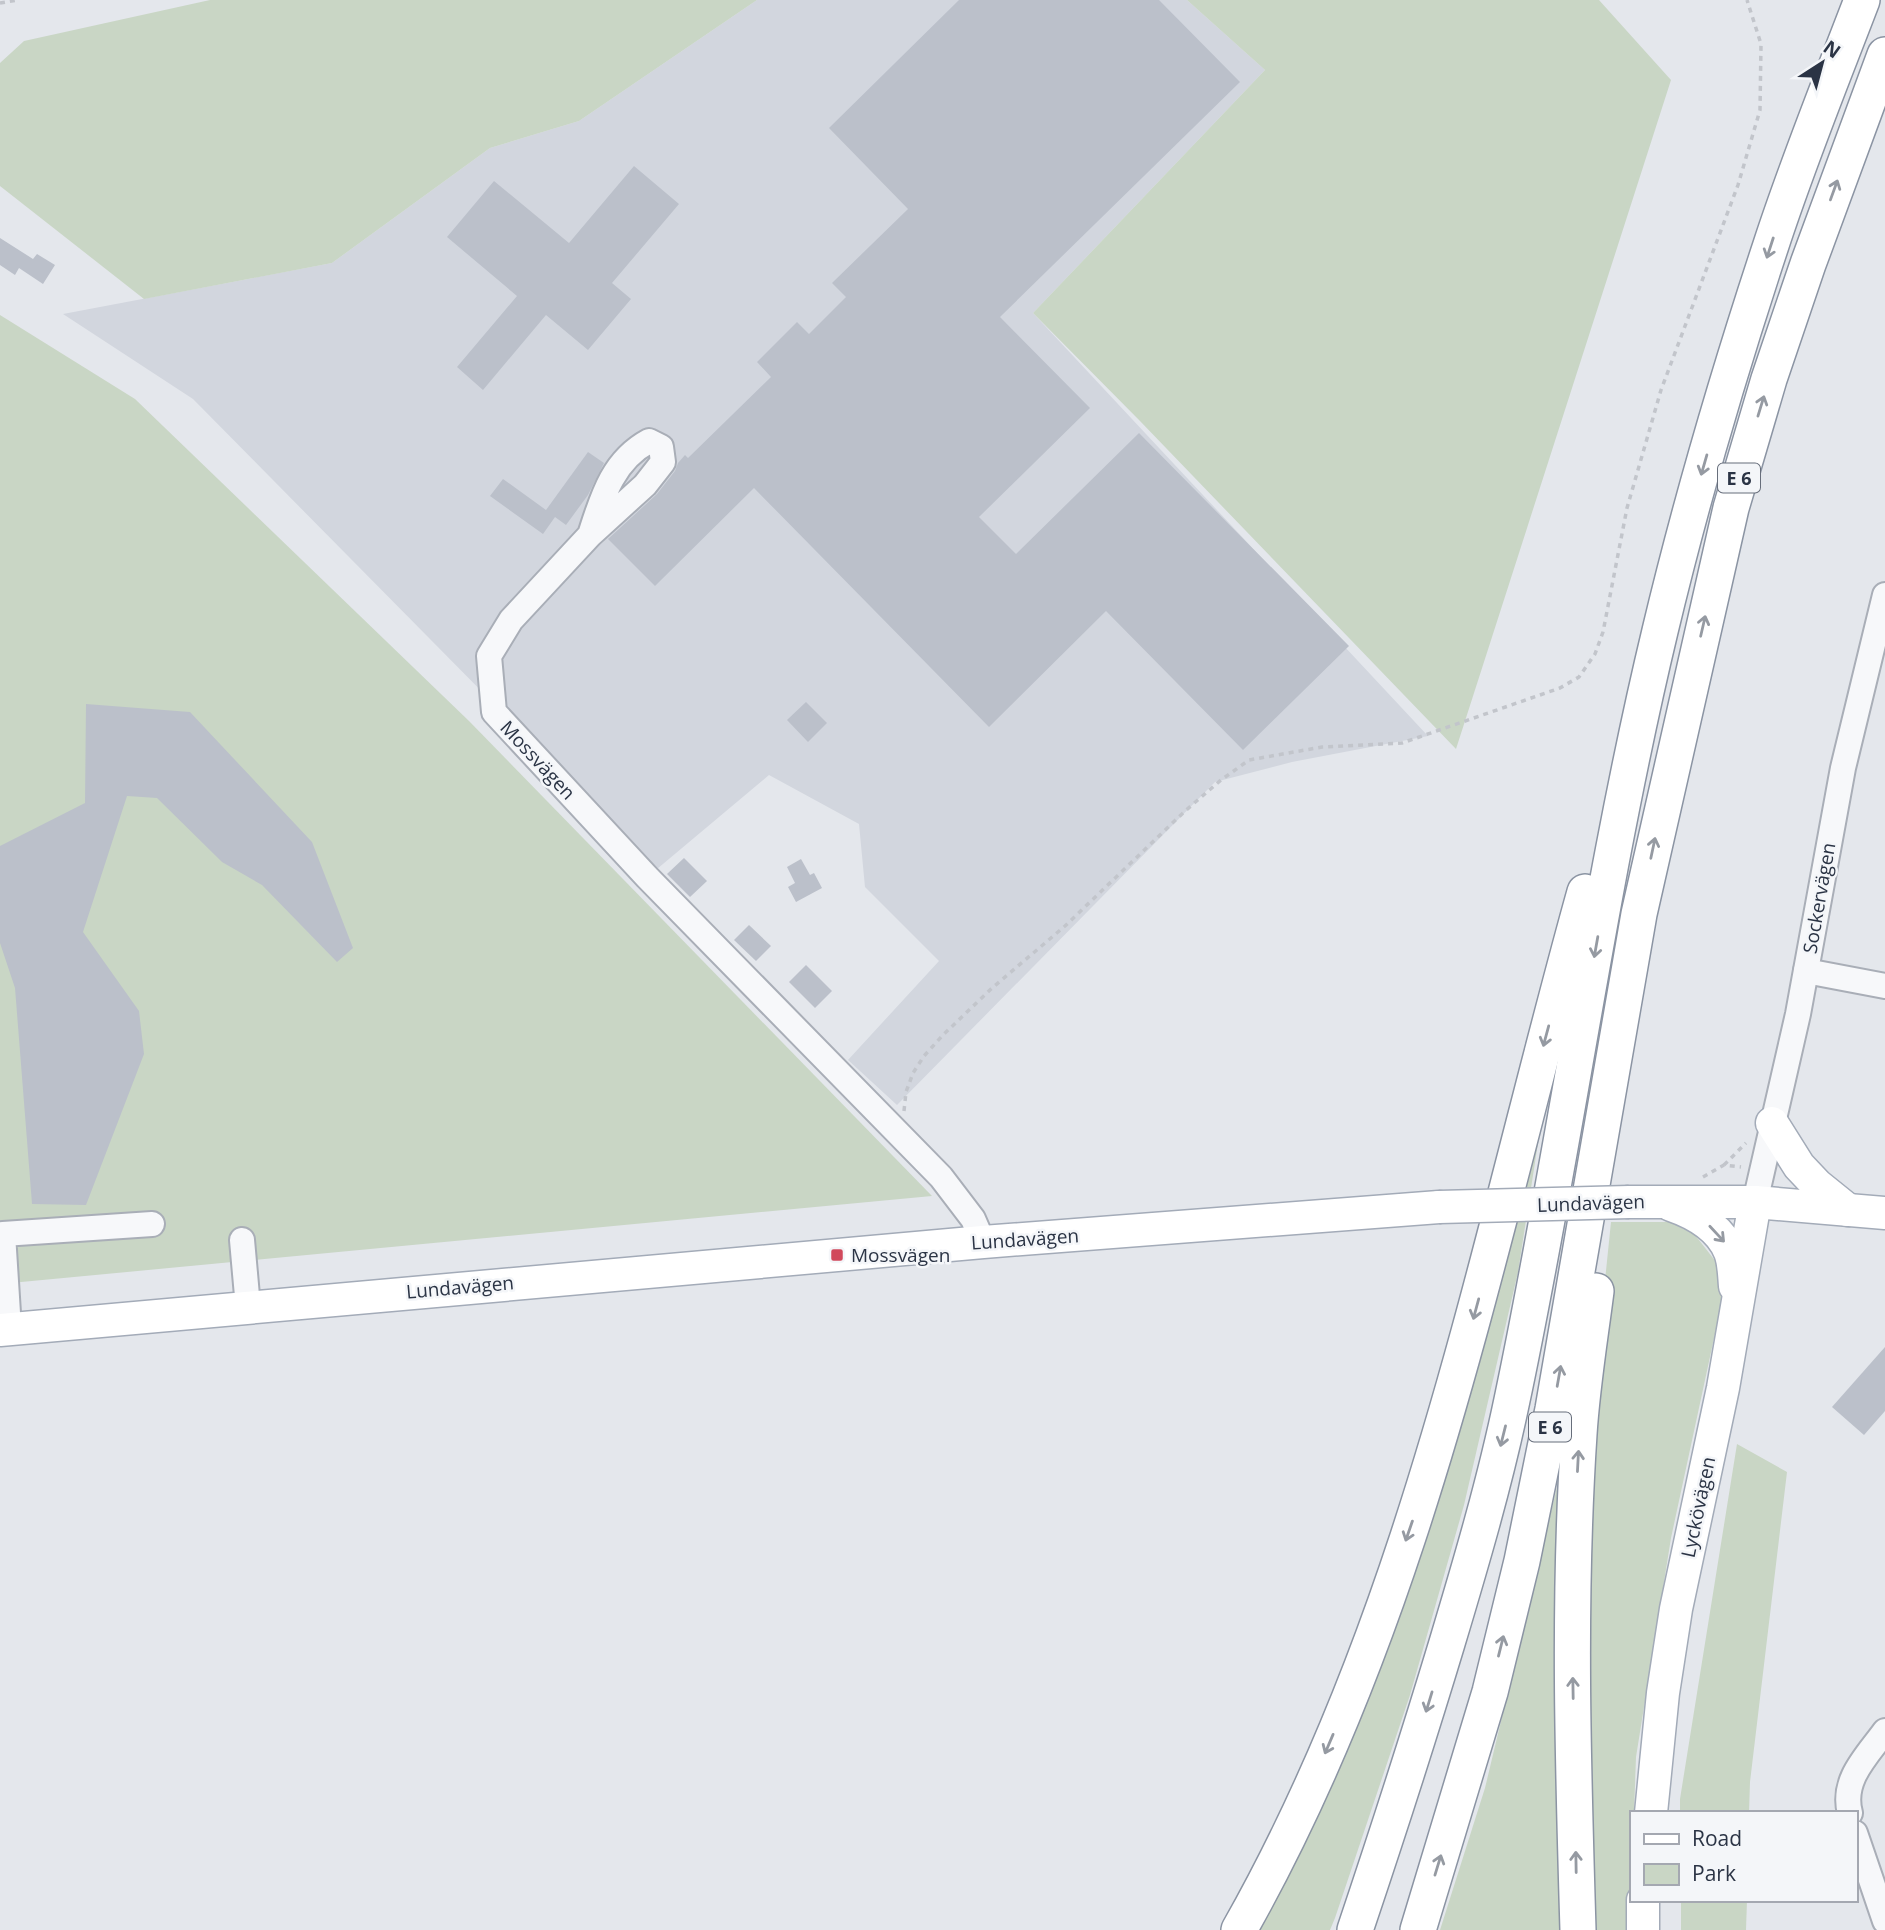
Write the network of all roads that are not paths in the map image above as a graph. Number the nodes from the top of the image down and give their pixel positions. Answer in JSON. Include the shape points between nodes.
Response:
{"nodes":[{"id":1,"x":1862,"y":0,"type":"edge"},
{"id":2,"x":1885,"y":55,"type":"edge"},
{"id":3,"x":590,"y":536,"type":"dead end"},
{"id":4,"x":1885,"y":595,"type":"edge"},
{"id":5,"x":1642,"y":712,"type":"junction"},
{"id":6,"x":1639,"y":914,"type":"junction"},
{"id":7,"x":1806,"y":971,"type":"junction"},
{"id":8,"x":1885,"y":985,"type":"edge"},
{"id":9,"x":1772,"y":1124,"type":"junction"},
{"id":10,"x":1644,"y":1201,"type":"junction"},
{"id":11,"x":1755,"y":1202,"type":"junction"},
{"id":12,"x":1848,"y":1210,"type":"junction"},
{"id":13,"x":1885,"y":1213,"type":"edge"},
{"id":14,"x":152,"y":1224,"type":"dead end"},
{"id":15,"x":242,"y":1240,"type":"dead end"},
{"id":16,"x":983,"y":1242,"type":"junction"},
{"id":17,"x":248,"y":1307,"type":"junction"},
{"id":18,"x":1735,"y":1320,"type":"junction"},
{"id":19,"x":5,"y":1329,"type":"edge"},
{"id":20,"x":1885,"y":1731,"type":"edge"},
{"id":21,"x":1651,"y":1811,"type":"edge"},
{"id":22,"x":1850,"y":1811,"type":"edge"},
{"id":23,"x":1857,"y":1839,"type":"edge"},
{"id":24,"x":1643,"y":1902,"type":"edge"},
{"id":25,"x":1885,"y":1921,"type":"edge"},
{"id":26,"x":1239,"y":1930,"type":"edge"},
{"id":27,"x":1355,"y":1930,"type":"edge"},
{"id":28,"x":1418,"y":1930,"type":"edge"},
{"id":29,"x":1578,"y":1930,"type":"edge"},
{"id":30,"x":1643,"y":1930,"type":"edge"}],
"edges":[{"from":1,"to":5,"type":"highway","number":"E 6","one_way":true,"via":[[1772,242],[1731,371],[1691,509]]},
{"from":6,"to":2,"type":"highway","number":"E 6","one_way":true,"via":[[1731,508],[1803,277]]},
{"from":3,"to":16,"type":"street","name":"Mossvägen","via":[[511,620],[489,656],[494,712],[647,877],[956,1194]]},
{"from":4,"to":7,"type":"street","name":"Sockervägen","via":[[1843,768]]},
{"from":5,"to":26,"type":"highway","one_way":true,"via":[[1573,936],[1432,1467],[1354,1684],[1310,1790]]},
{"from":5,"to":27,"type":"highway","number":"E 6","one_way":true,"via":[[1511,1405],[1468,1571]]},
{"from":28,"to":6,"type":"highway","number":"E 6","one_way":true,"via":[[1490,1692],[1522,1561]]},
{"from":29,"to":6,"type":"highway","one_way":true,"via":[[1573,1680],[1579,1431]]},
{"from":7,"to":8,"type":"street"},
{"from":7,"to":9,"type":"street","name":"Sockervägen"},
{"from":9,"to":11,"type":"street","name":"Sockervägen"},
{"from":9,"to":12,"type":"main road","via":[[1799,1166]]},
{"from":10,"to":11,"type":"main road","name":"Lundavägen"},
{"from":10,"to":16,"type":"main road","name":"Lundavägen","bridge":true,"via":[[1438,1207]]},
{"from":10,"to":18,"type":"main road","one_way":true,"via":[[1689,1211],[1725,1242],[1735,1284]]},
{"from":11,"to":12,"type":"main road","name":"Lundavägen"},
{"from":11,"to":18,"type":"main road","name":"Lyckövägen"},
{"from":12,"to":13,"type":"main road","name":"Lundavägen"},
{"from":14,"to":19,"type":"street","via":[[3,1234]]},
{"from":15,"to":17,"type":"street"},
{"from":16,"to":17,"type":"main road","name":"Lundavägen"},
{"from":17,"to":19,"type":"main road","name":"Lundavägen"},
{"from":18,"to":21,"type":"main road","name":"Lyckövägen","via":[[1676,1609]]},
{"from":20,"to":22,"type":"street","via":[[1849,1783]]},
{"from":23,"to":25,"type":"street"},
{"from":24,"to":30,"type":"main road"}]}
